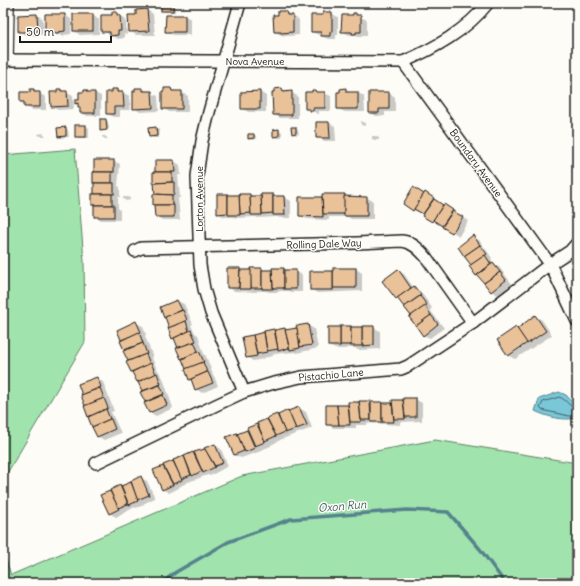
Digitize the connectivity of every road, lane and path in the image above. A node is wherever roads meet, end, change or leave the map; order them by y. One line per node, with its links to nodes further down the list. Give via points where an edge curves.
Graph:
1 (11, 3): 4 (lane)
2 (240, 3): 5 (street, Lorton Avenue)
3 (488, 3): 6 (street, Nova Avenue, via 451,37)
4 (6, 60): 5 (street, Nova Avenue)
5 (222, 61): 6 (street, Nova Avenue); 8 (street, Lorton Avenue, via 197,176)
6 (403, 62): 10 (street, Boundary Avenue)
7 (577, 243): 10 (street, Pistachio Lane, via 570,251)
8 (199, 247): 9 (street, Rolling Dale Way, via 141,248); 12 (street, Rolling Dale Way, via 408,242 426,257); 13 (street, Lorton Avenue, via 204,289 211,313)
9 (135, 251)
10 (550, 264): 11 (street, Boundary Avenue); 12 (street, Pistachio Lane)
11 (577, 321)
12 (473, 323): 13 (street, Pistachio Lane, via 401,369 290,379)
13 (244, 392): 14 (street, Pistachio Lane)
14 (96, 463)

